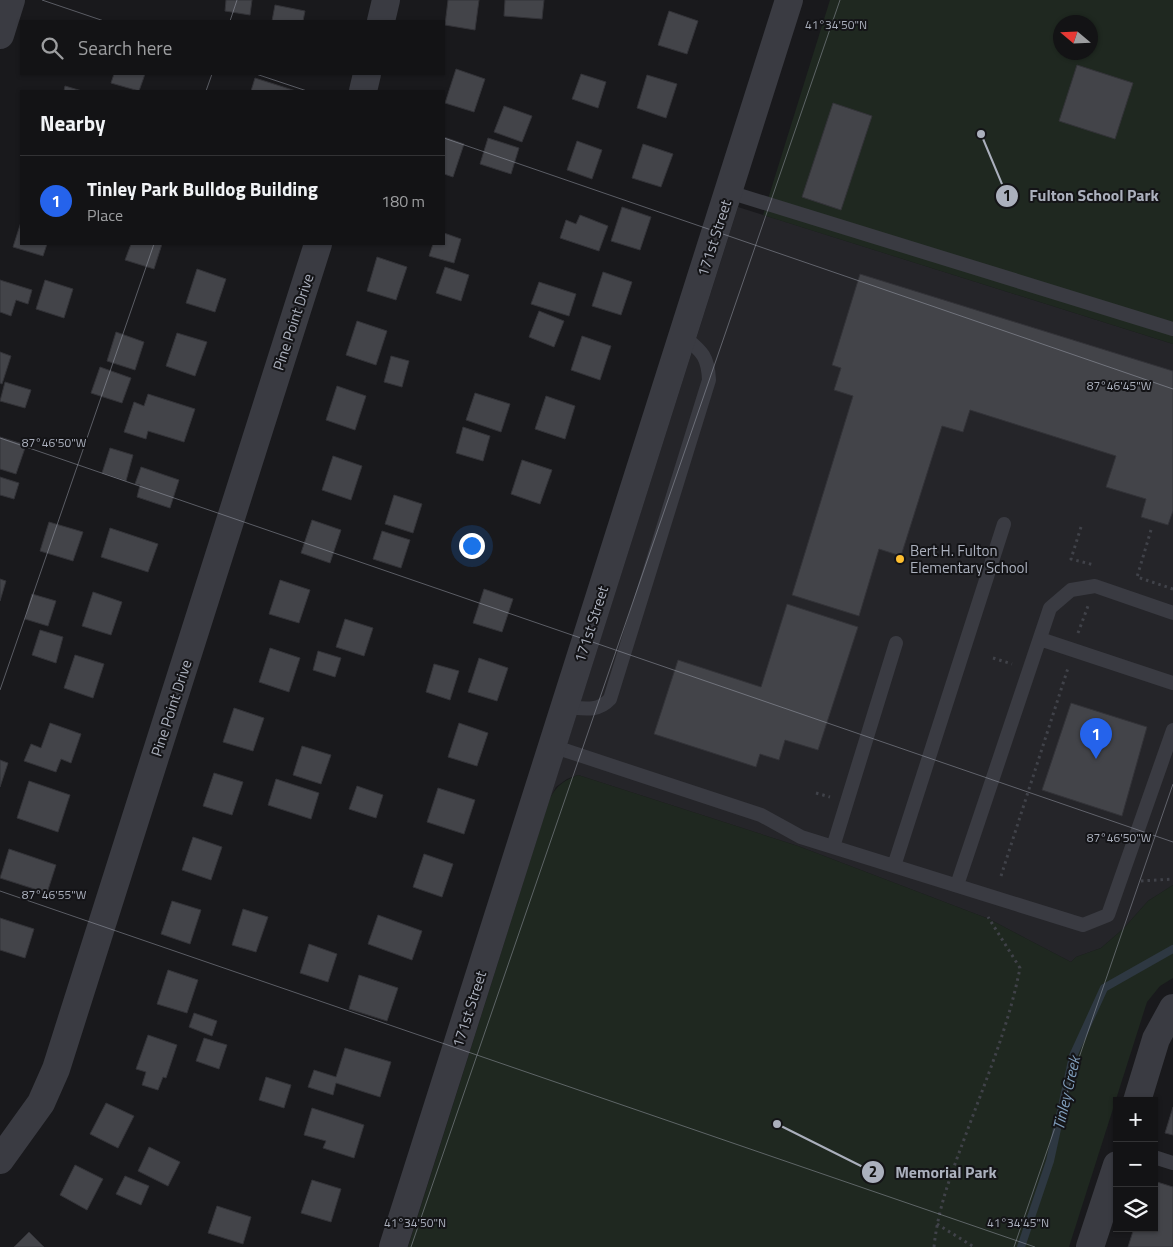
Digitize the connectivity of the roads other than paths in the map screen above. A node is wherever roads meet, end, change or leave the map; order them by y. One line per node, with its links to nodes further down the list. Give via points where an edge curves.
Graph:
1 (10, 0): 5 (street)
2 (386, 0): 4 (street)
3 (789, 0): 8 (street, 171st Street)
4 (381, 20)
5 (0, 35)
6 (367, 75): 7 (street)
7 (363, 90)
8 (728, 192): 10 (lane); 11 (street, 171st Street)
9 (318, 245): 27 (street, Pine Point Drive, via 56,1069 37,1110)
10 (1173, 329)
11 (683, 336): 17 (street, 171st Street); 17 (lane, via 704,354 709,380 610,699 603,706 591,709)
12 (1004, 524): 22 (lane)
13 (1173, 613): 14 (lane, via 1094,586 1071,590 1050,608)
14 (1040, 639): 16 (lane); 23 (lane)
15 (896, 643): 21 (lane)
16 (1173, 683)
17 (565, 707): 19 (street, 171st Street)
18 (1173, 730): 20 (lane)
19 (552, 746): 21 (lane, via 761,815 801,837); 30 (street, 171st Street)
20 (1169, 756): 23 (lane, via 1108,915 1083,925)
21 (833, 847): 22 (lane)
22 (894, 866): 23 (lane)
23 (957, 885)
24 (1173, 1008): 25 (street, via 1156,1039)
25 (1138, 1097)
26 (1158, 1158): 28 (lane)
27 (0, 1160)
28 (1173, 1163)
29 (1113, 1177): 31 (street)
30 (393, 1247)
31 (1090, 1247)

